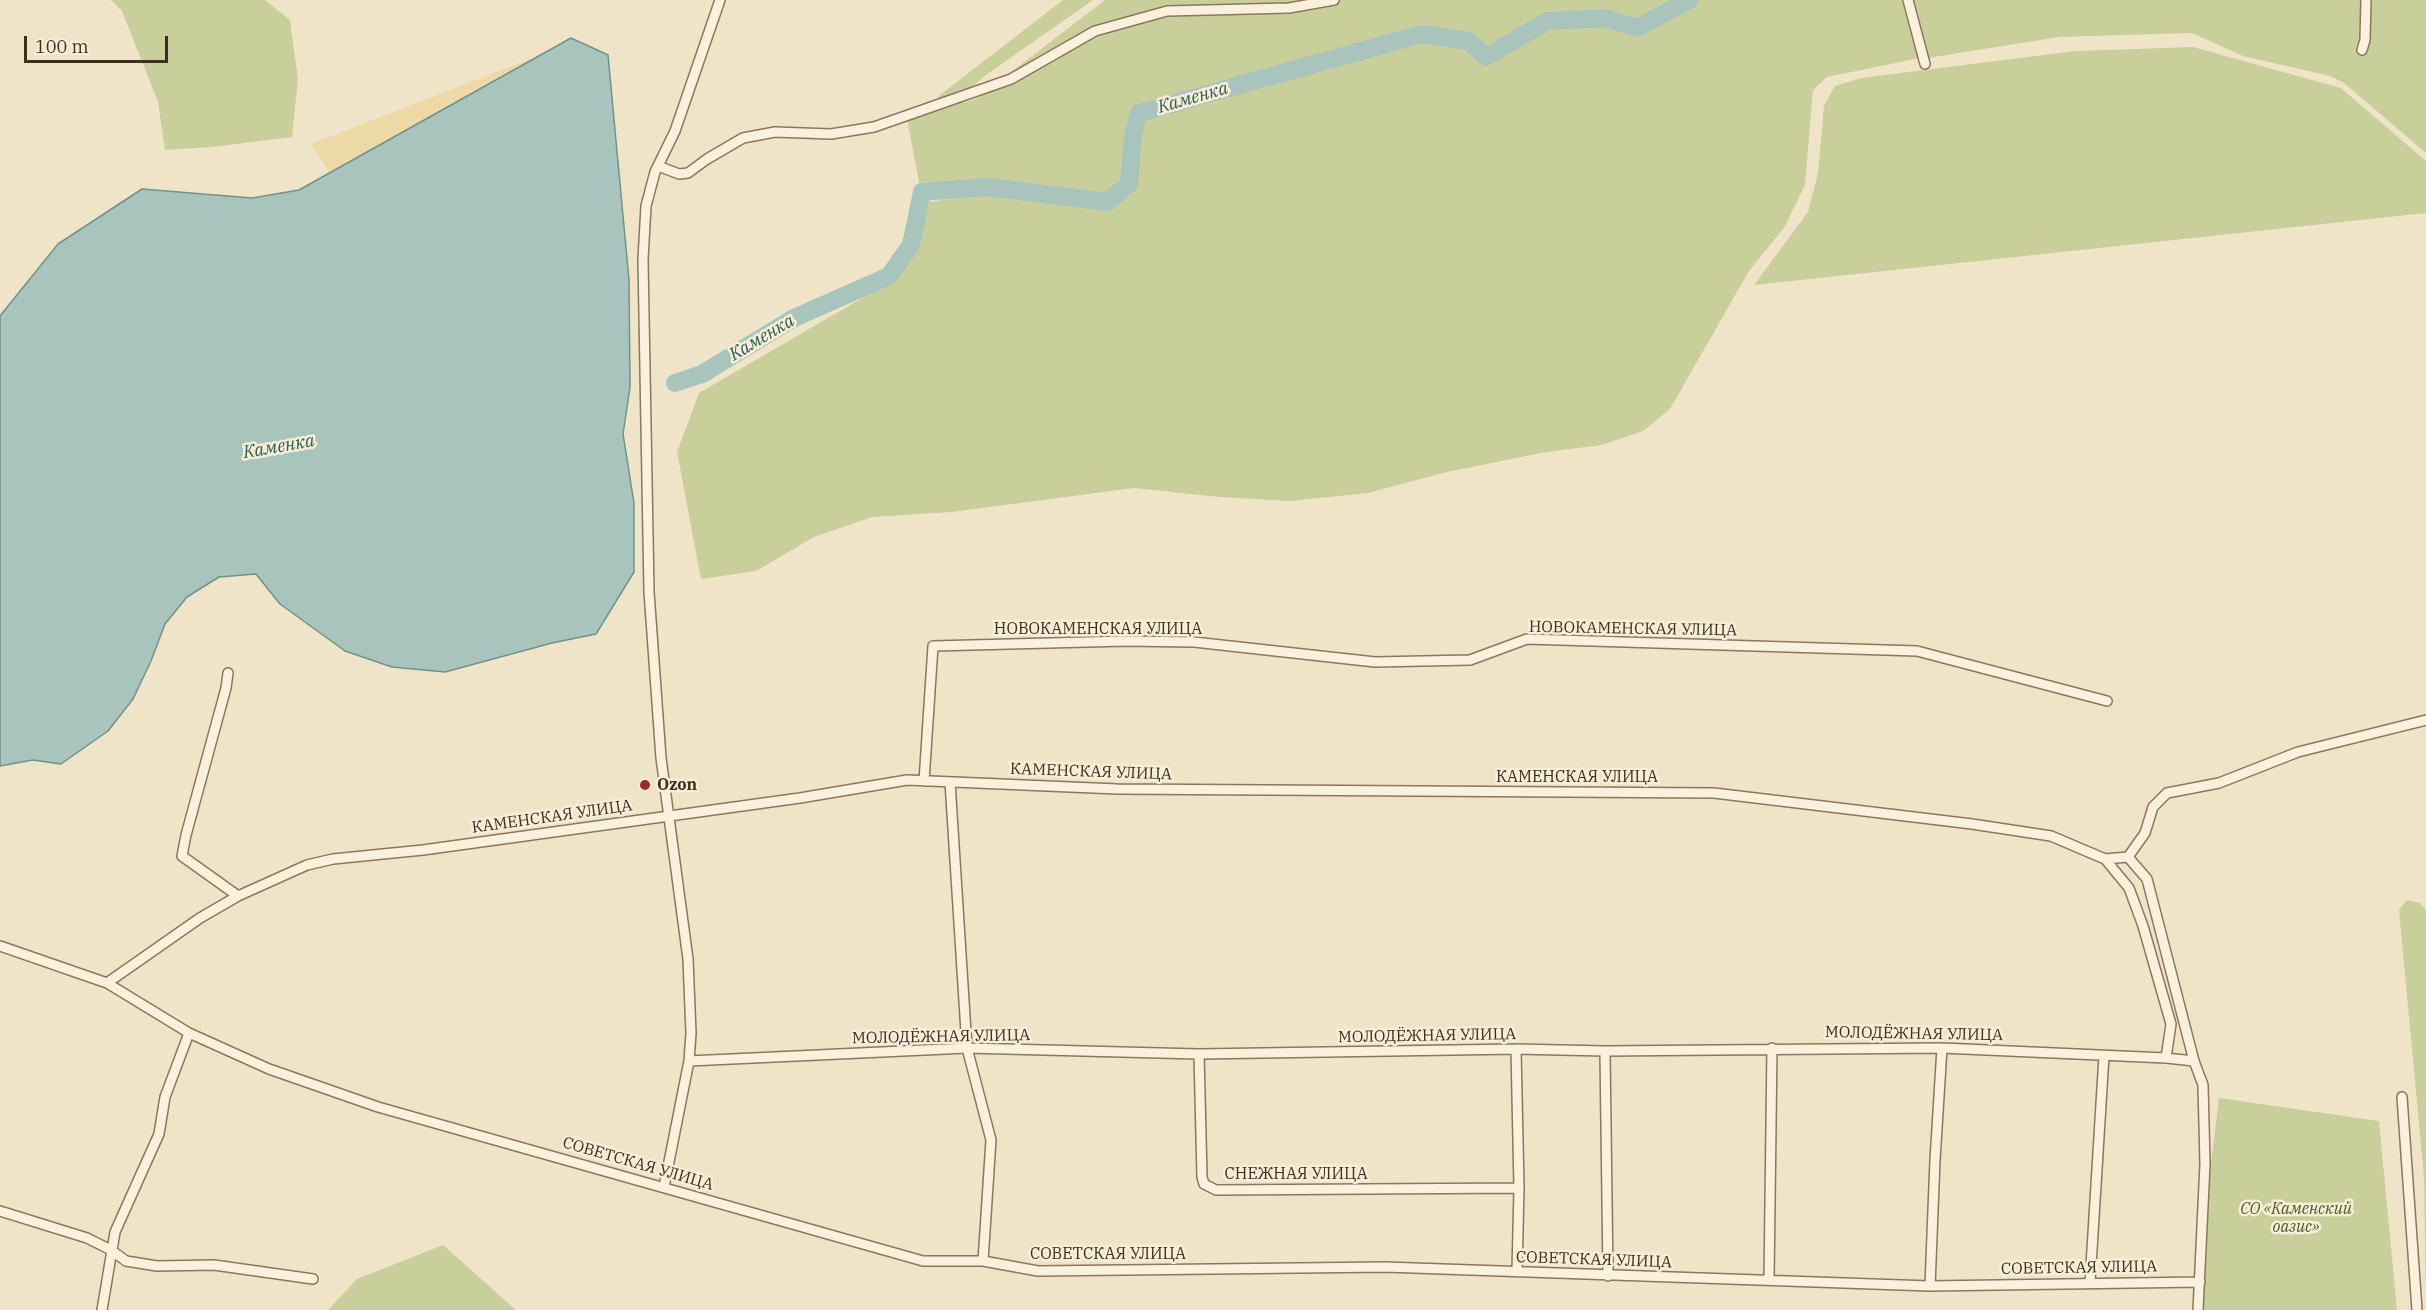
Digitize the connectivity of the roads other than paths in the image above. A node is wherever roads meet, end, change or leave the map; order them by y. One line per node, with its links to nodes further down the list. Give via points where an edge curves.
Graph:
1 (720, 0): 7 (street, via 675,131)
2 (1334, 0): 7 (street, via 1289,8 1167,11 1095,32 1011,79 874,127 831,134 776,132 743,138 688,173 679,174)
3 (1908, 0): 6 (street)
4 (2366, 0): 5 (street)
5 (2362, 50)
6 (1925, 64)
7 (658, 166): 13 (street, via 646,206 643,258 645,408 649,591)
8 (228, 673): 16 (street, via 182,856)
9 (2106, 701): 11 (street, НОВОКАМЕНСКАЯ УЛИЦА, via 1917,651 1527,639 1470,660 1375,662 1194,642 933,646)
10 (2426, 720): 14 (street, via 2298,752 2220,783 2166,793 2153,807 2145,833)
11 (924, 781): 12 (street, КАМЕНСКАЯ УЛИЦА); 13 (street, КАМЕНСКАЯ УЛИЦА, via 907,780)
12 (950, 782): 15 (street, КАМЕНСКАЯ УЛИЦА, via 1117,789 1714,793 2051,836); 20 (street)
13 (669, 816): 16 (street, КАМЕНСКАЯ УЛИЦА, via 333,859 307,865); 28 (street, via 688,959)
14 (2128, 857): 15 (street); 29 (street, via 2147,879)
15 (2105, 859): 27 (street, via 2129,888 2143,926 2171,1024)
16 (238, 896): 18 (street, КАМЕНСКАЯ УЛИЦА)
17 (0, 946): 18 (street, СОВЕТСКАЯ УЛИЦА)
18 (107, 983): 19 (street, СОВЕТСКАЯ УЛИЦА)
19 (189, 1033): 31 (street, СОВЕТСКАЯ УЛИЦА, via 269,1069 378,1107); 34 (street, via 165,1097 159,1134 115,1232)
20 (967, 1048): 25 (street, МОЛОДЁЖНАЯ УЛИЦА); 28 (street, МОЛОДЁЖНАЯ УЛИЦА); 35 (street, via 991,1140)
21 (1772, 1048): 22 (street, МОЛОДЁЖНАЯ УЛИЦА); 24 (street, МОЛОДЁЖНАЯ УЛИЦА); 39 (street)
22 (1942, 1048): 26 (street, МОЛОДЁЖНАЯ УЛИЦА); 42 (street)
23 (1516, 1049): 24 (street, МОЛОДЁЖНАЯ УЛИЦА); 25 (street, МОЛОДЁЖНАЯ УЛИЦА); 32 (street)
24 (1605, 1051): 37 (street)
25 (1199, 1054): 32 (street, СНЕЖНАЯ УЛИЦА, via 1202,1177 1204,1184 1216,1190)
26 (2104, 1056): 27 (street, МОЛОДЁЖНАЯ УЛИЦА); 40 (street)
27 (2166, 1058): 29 (street, МОЛОДЁЖНАЯ УЛИЦА)
28 (689, 1061): 31 (street)
29 (2194, 1061): 41 (street, via 2203,1085 2205,1164)
30 (2402, 1097): 45 (street)
31 (664, 1187): 35 (street, СОВЕТСКАЯ УЛИЦА, via 923,1260)
32 (1519, 1188): 36 (street)
33 (0, 1211): 34 (street, via 87,1238)
34 (111, 1250): 38 (street, via 136,1263 214,1265); 43 (street)
35 (983, 1260): 36 (street, СОВЕТСКАЯ УЛИЦА, via 1038,1271 1385,1267)
36 (1517, 1272): 37 (street, СОВЕТСКАЯ УЛИЦА)
37 (1608, 1276): 39 (street, СОВЕТСКАЯ УЛИЦА)
38 (313, 1279)
39 (1769, 1280): 42 (street, СОВЕТСКАЯ УЛИЦА)
40 (2090, 1282): 41 (street, СОВЕТСКАЯ УЛИЦА); 42 (street, СОВЕТСКАЯ УЛИЦА)
41 (2200, 1282): 44 (street)
42 (1930, 1286)
43 (102, 1310)
44 (2198, 1310)
45 (2417, 1310)

